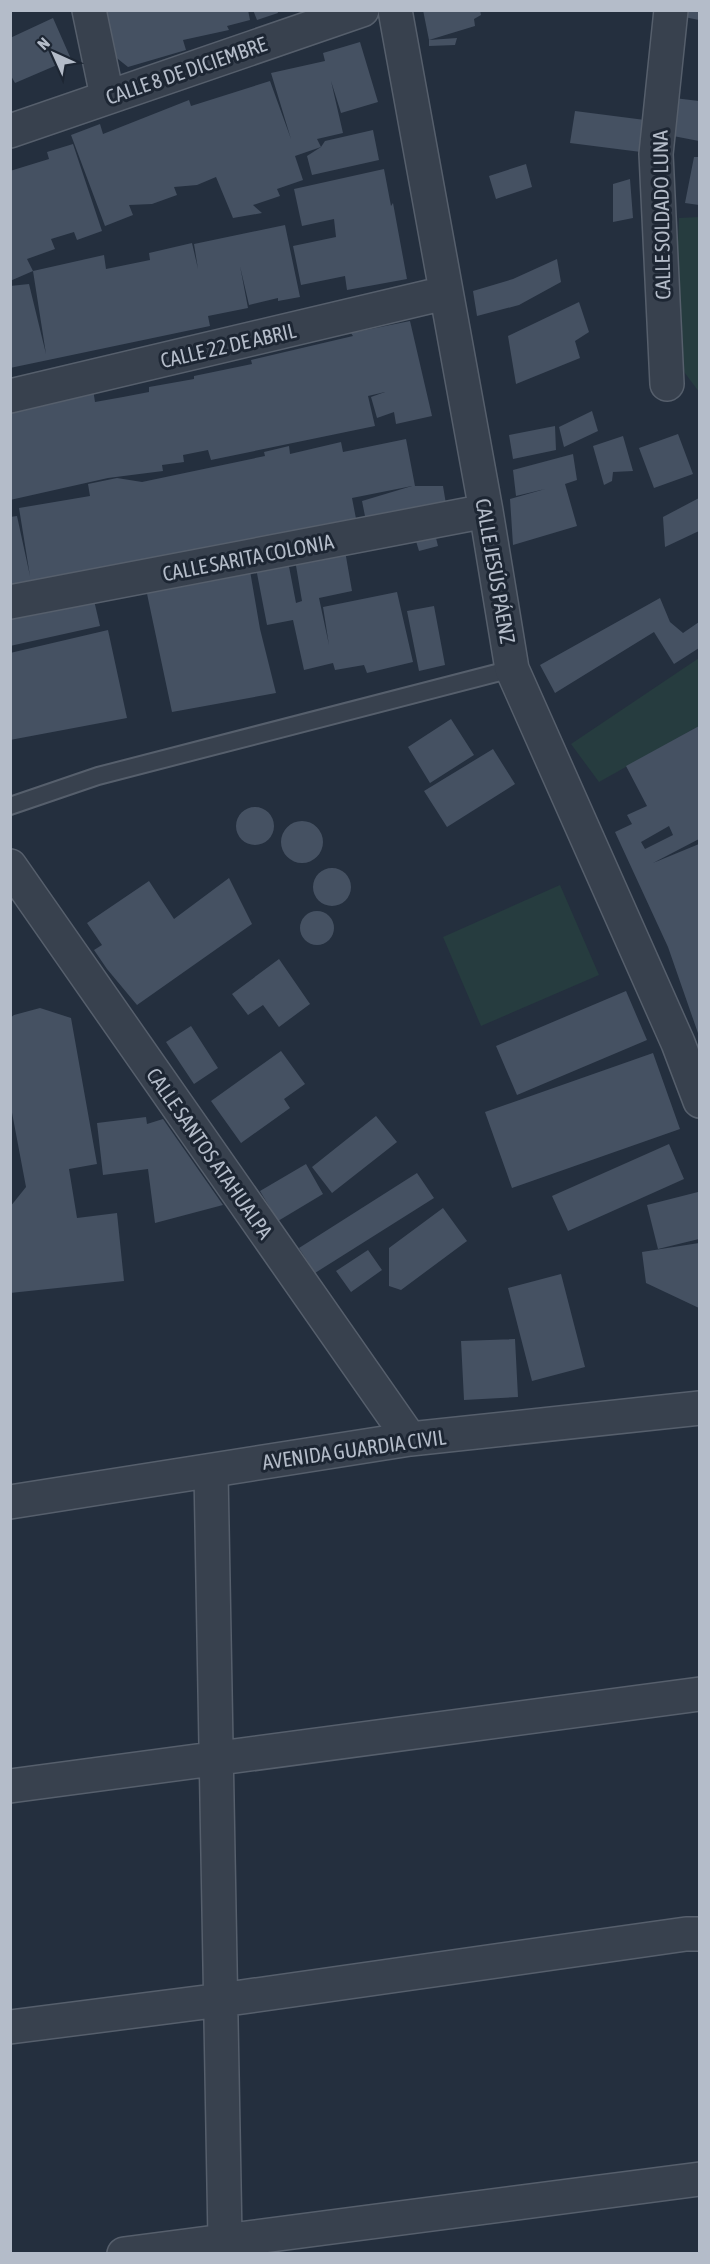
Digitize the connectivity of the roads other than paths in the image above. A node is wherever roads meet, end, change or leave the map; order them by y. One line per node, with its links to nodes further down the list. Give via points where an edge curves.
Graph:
1 (89, 10): 5 (street)
2 (362, 10): 5 (street, CALLE 8 DE DICIEMBRE)
3 (395, 10): 7 (street, CALLE JESÚS PÁENZ)
4 (671, 10): 8 (street, CALLE SOLDADO LUNA, via 656,154)
5 (107, 96): 6 (street, CALLE 8 DE DICIEMBRE)
6 (10, 131)
7 (445, 293): 9 (street, CALLE 22 DE ABRIL); 10 (street, CALLE JESÚS PÁENZ)
8 (667, 384)
9 (10, 396)
10 (486, 511): 11 (street, CALLE SARITA COLONIA); 12 (street, CALLE JESÚS PÁENZ)
11 (10, 602)
12 (512, 669): 13 (lane, via 98,776); 15 (street, CALLE JESÚS PÁENZ, via 678,1043)
13 (10, 806)
14 (10, 866): 17 (street, CALLE SANTOS ATAHUALPA)
15 (699, 1101)
16 (699, 1408): 17 (street, AVENIDA GUARDIA CIVIL)
17 (410, 1440): 18 (street, AVENIDA GUARDIA CIVIL)
18 (211, 1471): 19 (street, AVENIDA GUARDIA CIVIL); 21 (street)
19 (10, 1502)
20 (699, 1694): 21 (street)
21 (216, 1759): 22 (street); 24 (street)
22 (10, 1786)
23 (699, 1934): 24 (street)
24 (221, 2000): 25 (street); 27 (street)
25 (10, 2027)
26 (699, 2179): 27 (street)
27 (225, 2239): 28 (street)
28 (124, 2253)

